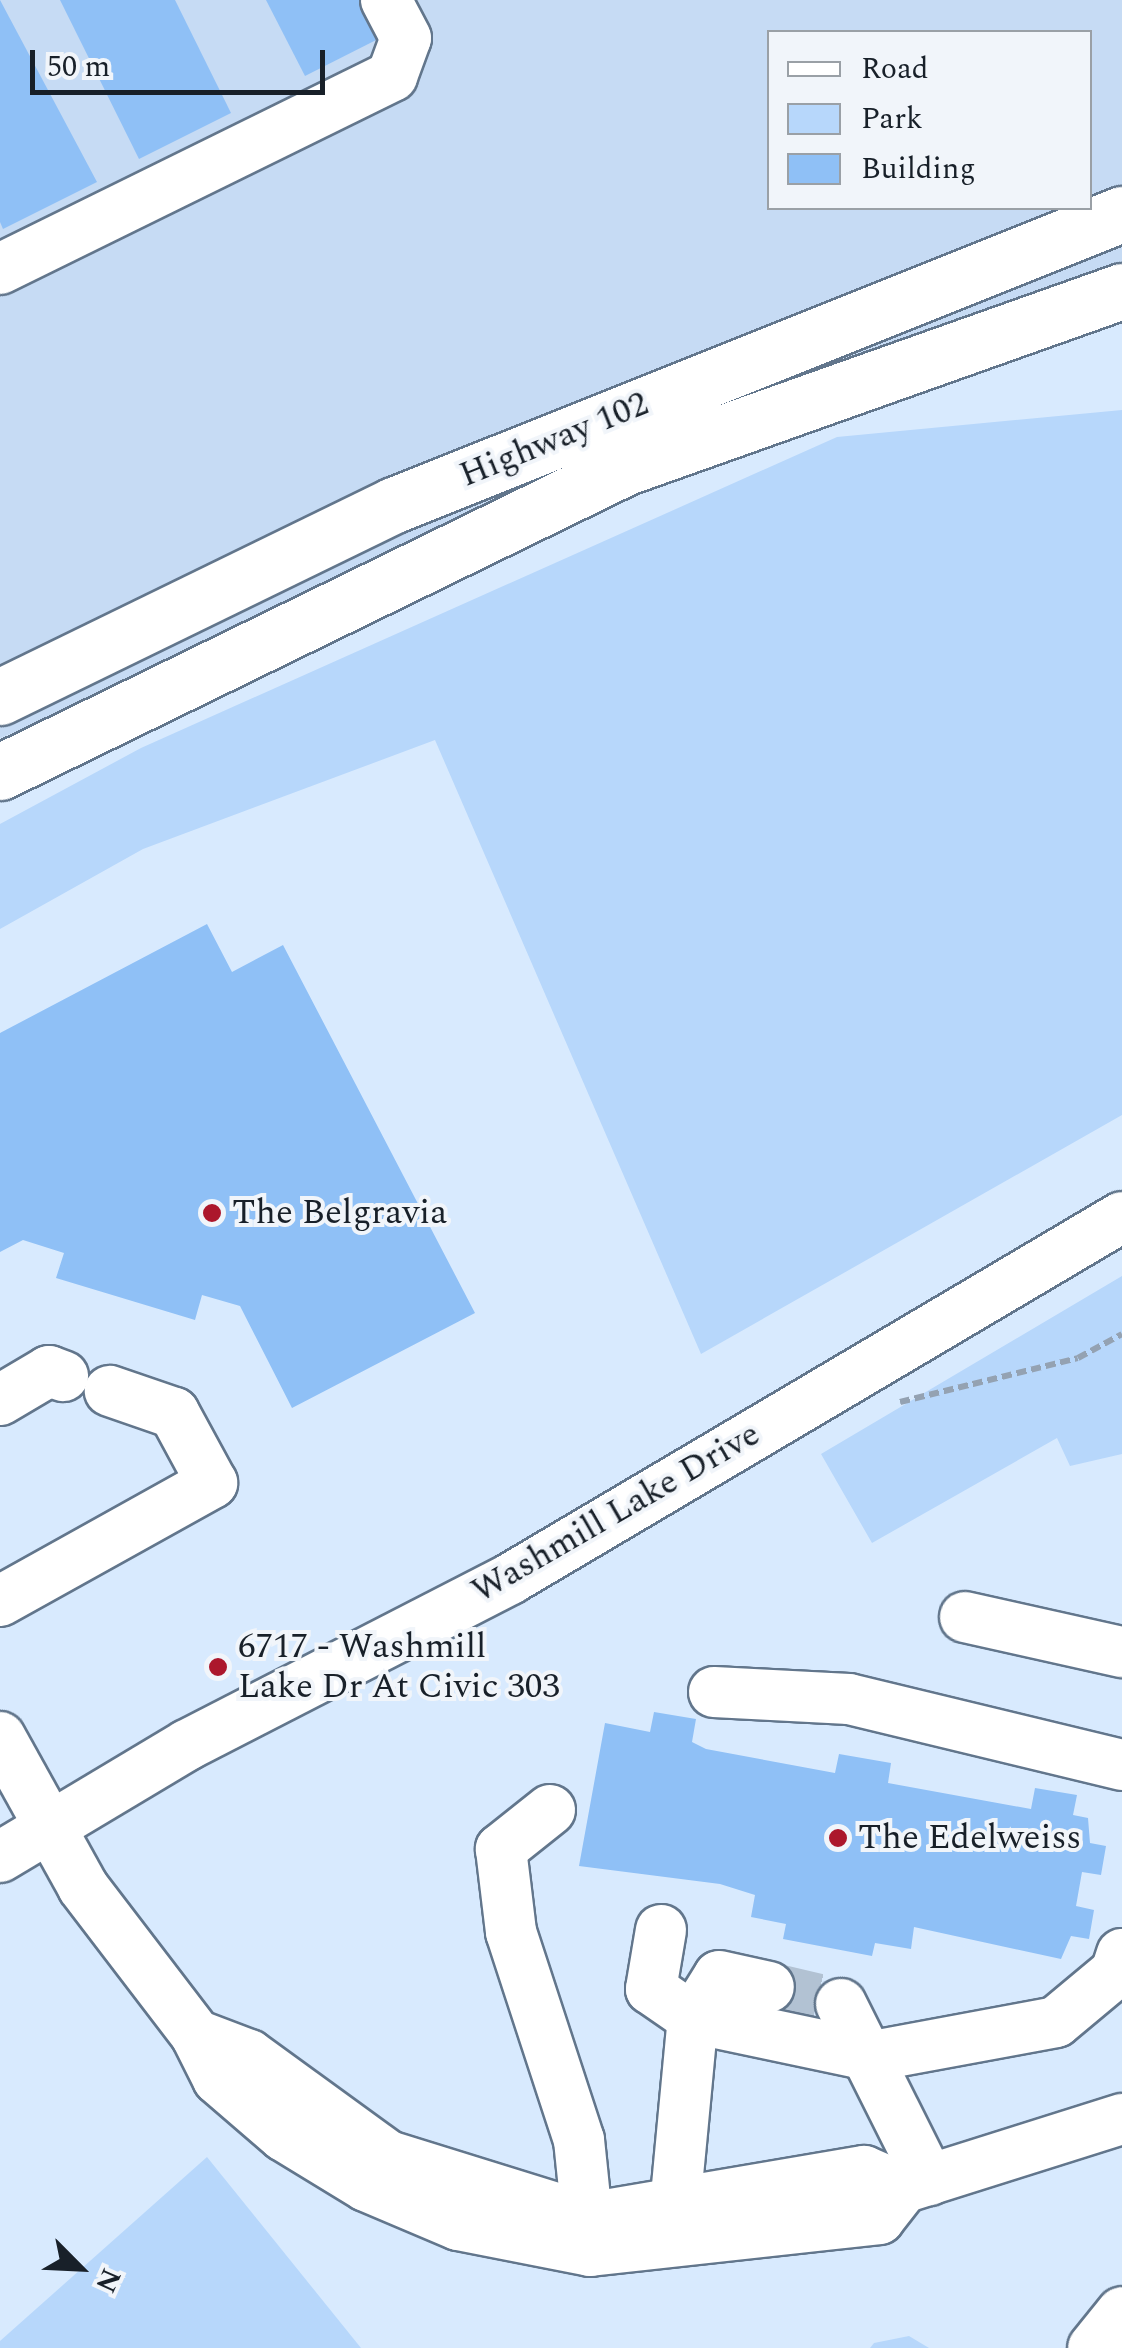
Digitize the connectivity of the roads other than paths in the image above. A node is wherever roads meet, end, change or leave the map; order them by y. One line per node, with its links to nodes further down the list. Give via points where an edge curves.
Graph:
1 (386, 0): 3 (street, via 406,38 392,76)
2 (1122, 214): 5 (highway, Highway 102, via 394,505)
3 (0, 269)
4 (1122, 291): 6 (highway, Highway 102, via 626,467)
5 (0, 697)
6 (0, 772)
7 (1122, 1217): 18 (street, Washmill Lake Drive, via 510,1578)
8 (63, 1376): 10 (street, via 50,1371)
9 (110, 1390): 11 (street, via 174,1412 212,1483)
10 (0, 1400)
11 (0, 1601)
12 (965, 1618): 13 (street)
13 (1122, 1652)
14 (714, 1692): 16 (street, via 849,1699)
15 (0, 1737): 18 (street)
16 (1122, 1765)
17 (550, 1810): 29 (street, via 501,1849 511,1932 580,2140)
18 (47, 1825): 19 (street, Washmill Lake Drive); 29 (street, via 196,2035 249,2055 388,2156)
19 (0, 1858)
20 (661, 1930): 24 (street, via 651,1989)
21 (1122, 1954): 25 (street, via 1116,1972 1056,2022)
22 (769, 1987): 24 (street, via 719,1976)
23 (840, 2004): 25 (street)
24 (693, 2018): 25 (street); 28 (street)
25 (873, 2056): 27 (street)
26 (1122, 2119): 27 (street)
27 (916, 2184): 28 (street, via 864,2171); 29 (street, via 880,2219 692,2247)
28 (675, 2207): 29 (street)
29 (589, 2235)
30 (1122, 2312): 31 (street)
31 (1093, 2348)

